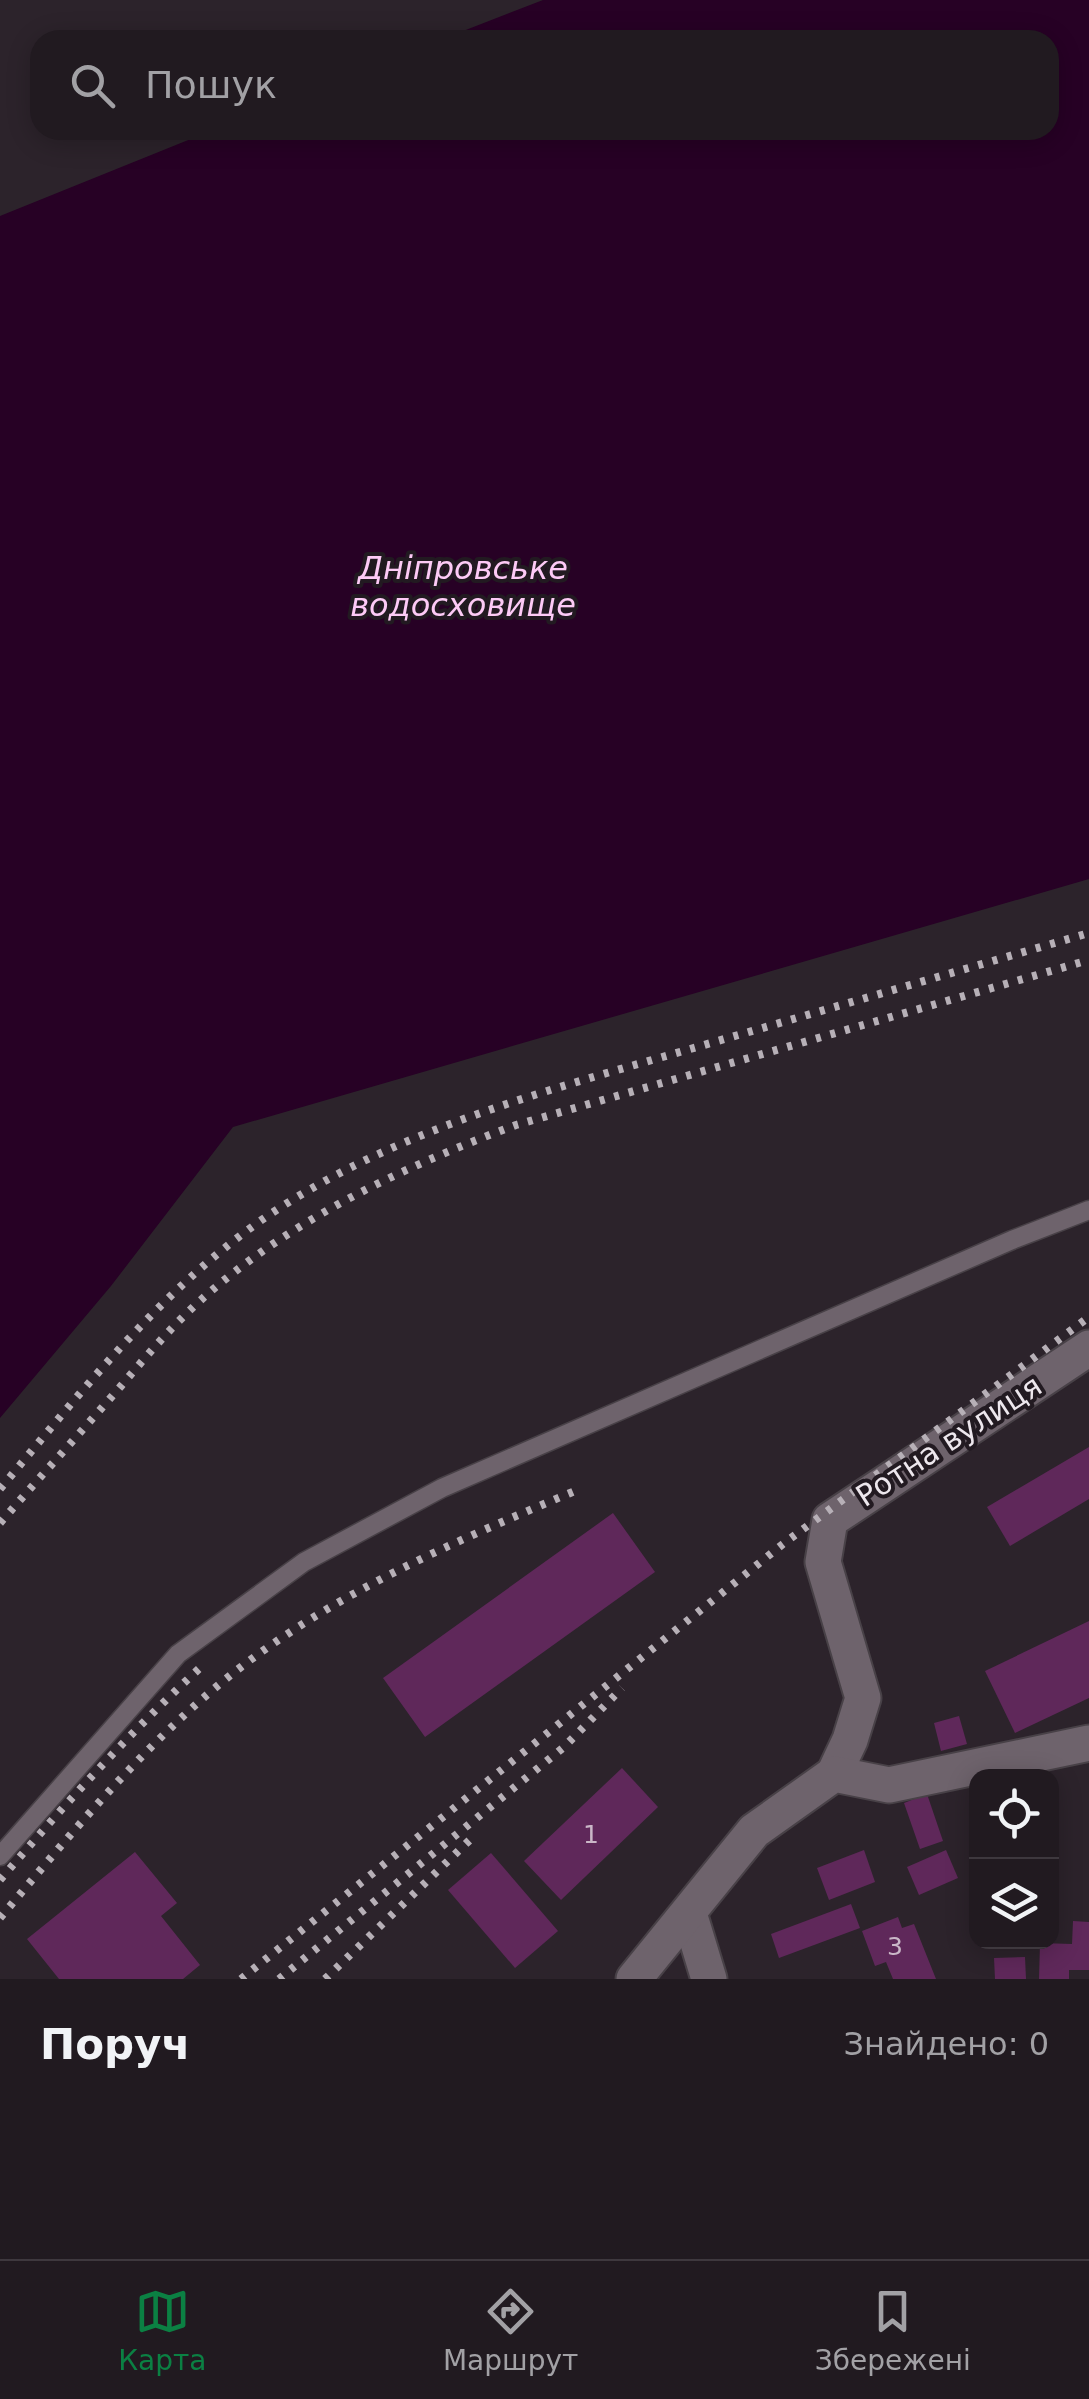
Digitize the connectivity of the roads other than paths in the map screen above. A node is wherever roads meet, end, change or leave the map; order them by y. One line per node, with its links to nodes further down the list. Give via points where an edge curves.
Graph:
1 (1089, 1210): 5 (lane, via 442,1488 304,1562 178,1654)
2 (1089, 1348): 4 (street, Ротна вулиця, via 830,1520 823,1562 862,1698)
3 (1089, 1743): 4 (street, via 889,1785)
4 (834, 1774): 6 (street, via 754,1832)
5 (0, 1856)
6 (689, 1913): 7 (street); 8 (street)
7 (634, 1979)
8 (710, 1979)

